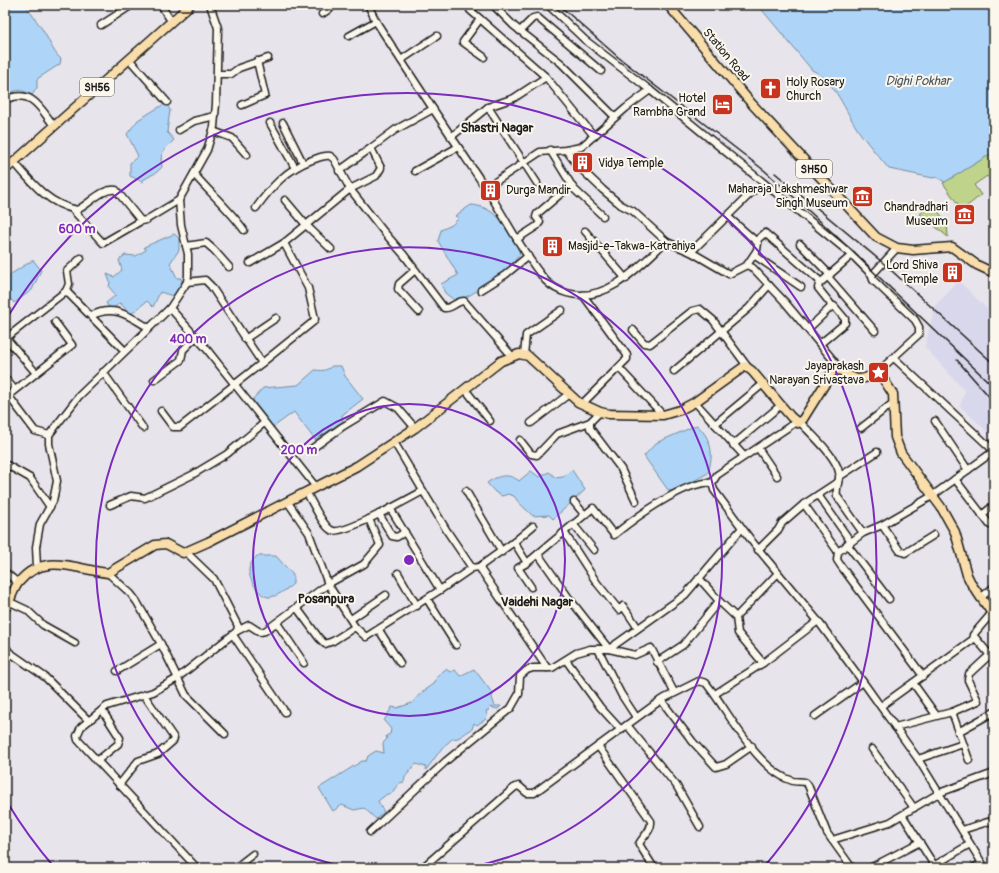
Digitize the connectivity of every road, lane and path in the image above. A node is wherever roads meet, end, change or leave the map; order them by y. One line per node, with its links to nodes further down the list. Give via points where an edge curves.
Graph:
1 (132, 5): 15 (street)
2 (161, 5): 13 (street)
3 (190, 5): 13 (main road, SH56)
4 (210, 5): 25 (street, via 218,28)
5 (335, 5): 11 (street)
6 (368, 5): 14 (street)
7 (468, 5): 12 (street)
8 (493, 5): 16 (street)
9 (548, 5): 27 (street, via 585,40)
10 (668, 5): 76 (main road, Station Road / SH50, via 752,104 867,228 876,237)
11 (322, 14)
12 (480, 19): 19 (street, via 463,42); 26 (street)
13 (171, 20): 20 (main road, SH56)
14 (376, 21): 17 (street); 22 (street)
15 (101, 25)
16 (520, 31): 24 (street, via 537,17); 34 (street, via 557,60)
17 (349, 36)
18 (437, 36): 22 (street)
19 (484, 57)
20 (129, 58): 29 (street); 37 (main road, SH56)
21 (268, 58): 23 (street)
22 (401, 60): 32 (street)
23 (258, 61): 25 (street, via 231,74); 30 (street, via 265,95)
24 (601, 71)
25 (217, 74): 33 (street)
26 (546, 77): 31 (street, via 514,98); 40 (street)
27 (650, 90): 34 (street); 80 (street)
28 (5, 100): 37 (street, via 14,96 27,97 41,109)
29 (167, 102)
30 (242, 105)
31 (488, 107): 41 (street); 49 (street)
32 (434, 109): 41 (street); 43 (street, via 395,130)
33 (215, 116): 38 (street, via 194,121); 39 (street)
34 (615, 117): 40 (street)
35 (283, 122): 48 (street)
36 (270, 123): 50 (street)
37 (54, 126): 47 (main road, SH56)
38 (179, 130)
39 (213, 131): 46 (street, via 232,138); 54 (street, via 207,150)
40 (594, 136): 45 (street, via 580,146)
41 (451, 137): 42 (street)
42 (458, 147): 53 (street); 57 (street)
43 (371, 148): 52 (street); 58 (street, via 381,168 378,175)
44 (550, 150): 45 (street); 49 (street, via 540,152); 56 (street)
45 (566, 150): 72 (street, via 579,167 603,190 633,211)
46 (247, 155)
47 (14, 162): 51 (main road, SH56); 63 (street, via 49,199)
48 (303, 163): 50 (street); 52 (street, via 330,156)
49 (523, 163): 55 (street); 57 (street)
50 (295, 168): 62 (street, via 271,187)
51 (5, 170)
52 (339, 171): 58 (street)
53 (415, 171)
54 (194, 174): 60 (street); 68 (street)
55 (537, 183)
56 (571, 185): 64 (street); 70 (street, via 537,214 540,222 537,226)
57 (486, 188): 70 (street)
58 (350, 189): 67 (street); 86 (street)
59 (753, 191): 65 (street)
60 (179, 200): 66 (street); 75 (street)
61 (285, 200): 67 (street)
62 (256, 208)
63 (72, 209): 66 (street, via 77,210 101,194 116,190); 66 (street, via 103,243)
64 (603, 216)
65 (728, 217): 71 (street); 78 (street)
66 (141, 221)
67 (307, 226): 73 (street); 77 (street)
68 (244, 230)
69 (585, 231): 90 (street)
70 (517, 239): 81 (street)
71 (757, 240): 79 (street, via 759,245); 92 (street, via 765,233)
72 (667, 242): 78 (street); 90 (street)
73 (284, 243): 83 (street); 118 (street, via 308,288 315,319)
74 (800, 244): 89 (street)
75 (186, 246): 85 (street, via 200,243 210,245); 91 (street)
76 (897, 248): 87 (main road, Station Road / SH50, via 913,250 952,247); 88 (street)
77 (330, 249)
78 (690, 252): 84 (street, via 728,274)
79 (754, 255): 84 (street); 94 (street)
80 (852, 255): 88 (street); 89 (street)
81 (528, 256): 95 (street); 97 (street, via 554,288)
82 (81, 258): 96 (street, via 67,271 69,284)
83 (250, 264)
84 (747, 265): 93 (street)
85 (229, 267)
86 (416, 270): 101 (street, via 399,284 398,289); 116 (street, via 444,308 464,301)
87 (994, 274)
88 (872, 275): 117 (street, via 873,280 915,320 919,327 919,334)
89 (829, 276): 92 (street); 108 (street)
90 (626, 279): 97 (street)
91 (187, 282): 99 (street); 112 (street, via 208,282)
92 (821, 282): 98 (street, via 818,288)
93 (769, 285): 106 (street); 109 (street, via 749,308)
94 (801, 288)
95 (481, 290)
96 (66, 291): 102 (street); 111 (street)
97 (583, 295): 120 (street, via 627,355 627,359)
98 (831, 305): 106 (street, via 830,309); 113 (street, via 842,315 845,323)
99 (170, 308): 105 (street); 110 (street)
100 (562, 310): 115 (street, via 526,335)
101 (419, 312)
102 (91, 316): 105 (street, via 101,311 116,311 136,319); 114 (street)
103 (276, 318): 112 (street)
104 (55, 322): 124 (street, via 72,346)
105 (149, 328): 114 (street)
106 (808, 329): 113 (street)
107 (633, 330): 109 (street, via 644,343 650,344 692,311 700,309 713,320)
108 (875, 331)
109 (721, 332): 119 (street); 122 (street)
110 (196, 337): 127 (street, via 183,350 181,360); 129 (street)
111 (5, 339): 124 (street)
112 (245, 339): 118 (street)
113 (820, 344): 121 (street)
114 (125, 351): 123 (street)
115 (524, 355): 116 (main road); 132 (main road, via 534,360)
116 (512, 356): 131 (main road, via 501,361)
117 (894, 358): 125 (street); 156 (street)
118 (262, 363): 129 (street)
119 (747, 366): 128 (main road); 133 (main road, via 741,367)
120 (619, 368): 135 (street); 139 (street)
121 (838, 369): 125 (main road, via 860,380); 143 (main road, via 831,373)
122 (674, 371)
123 (103, 372): 147 (street); 150 (street, via 79,396)
124 (36, 373): 130 (street)
125 (879, 373): 134 (main road, via 893,394)
126 (5, 378): 130 (street)
127 (154, 380)
128 (763, 384): 136 (main road); 146 (street)
129 (234, 385): 137 (street, via 180,427 173,427); 144 (street)
130 (14, 389): 150 (street, via 10,396 35,431)
131 (465, 390): 140 (street); 148 (main road)
132 (569, 394): 135 (main road); 145 (street)
133 (695, 402): 139 (main road); 146 (street)
134 (893, 403): 149 (street); 171 (main road, via 897,444 906,461)
135 (582, 404): 138 (main road)
136 (780, 405): 143 (main road); 153 (street)
137 (161, 411)
138 (600, 412): 139 (main road); 142 (street)
139 (663, 415)
140 (490, 421)
141 (934, 421): 160 (street)
142 (590, 422): 151 (street, via 557,434 537,455 531,454); 173 (street, via 590,428 621,469)
143 (798, 422): 154 (street); 162 (street, via 832,458)
144 (264, 423): 166 (street); 176 (street, via 226,454 192,475 145,498 131,496)
145 (531, 423)
146 (715, 424): 153 (street)
147 (142, 428)
148 (415, 428): 152 (main road); 155 (street, via 398,408 385,402 342,427)
149 (861, 428)
150 (49, 435): 178 (street, via 57,480)
151 (520, 440)
152 (394, 442): 166 (main road, via 357,466); 167 (street)
153 (733, 444): 158 (street)
154 (758, 448): 158 (street); 161 (street)
155 (310, 450)
156 (994, 451): 160 (street)
157 (877, 452): 162 (street)
158 (744, 456): 164 (street, via 717,475)
159 (5, 467): 178 (street, via 7,465 30,478)
160 (968, 470): 163 (street)
161 (777, 476)
162 (839, 477): 165 (street)
163 (955, 480): 171 (street); 182 (street)
164 (712, 483): 181 (street, via 703,482 687,488 614,535 593,508); 188 (street, via 714,490)
165 (836, 483): 170 (street); 191 (street, via 837,496)
166 (316, 487): 169 (main road)
167 (423, 491): 179 (street); 203 (street, via 447,531)
168 (466, 491): 197 (street)
169 (306, 492): 172 (main road); 183 (street, via 327,526 333,531 342,531)
170 (818, 495): 175 (street); 194 (street)
171 (932, 496): 185 (street); 215 (main road, via 955,532 967,575)
172 (287, 501): 199 (main road); 210 (street, via 309,533)
173 (636, 501)
174 (574, 502): 181 (street)
175 (804, 504): 196 (street, via 782,523); 198 (street)
176 (110, 505)
177 (994, 505): 182 (street)
178 (50, 507): 202 (street, via 40,524 36,547)
179 (390, 508): 180 (street); 189 (street)
180 (379, 514): 183 (street); 189 (street, via 392,536 397,537)
181 (584, 514): 184 (street)
182 (982, 515): 186 (street)
183 (369, 519): 210 (street, via 380,543 379,547 360,567)
184 (573, 524): 190 (street); 195 (street)
185 (882, 525): 191 (street); 192 (street, via 905,554)
186 (990, 525)
187 (533, 526): 193 (street)
188 (742, 528): 196 (street); 208 (street)
189 (405, 532): 213 (street)
190 (564, 532): 200 (street); 228 (street, via 597,583 619,610 623,606)
191 (863, 533): 194 (street)
192 (934, 534)
193 (514, 542): 197 (street); 201 (street)
194 (849, 543): 198 (street); 217 (street)
195 (594, 550)
196 (758, 550): 207 (street)
197 (502, 552): 203 (street)
198 (838, 552): 246 (street, via 837,560 840,566)
199 (187, 553): 205 (main road, via 179,552 166,544 155,545); 230 (street, via 214,579 238,626)
200 (538, 554): 201 (street); 237 (street)
201 (527, 563): 211 (street, via 518,568)
202 (37, 566): 205 (main road, via 63,564); 209 (main road)
203 (476, 568): 213 (street); 244 (street)
204 (5, 572): 209 (street)
205 (108, 573): 233 (street, via 131,594)
206 (398, 573): 220 (street)
207 (778, 573): 223 (street); 225 (street)
208 (699, 578): 218 (street); 228 (street, via 685,595)
209 (18, 583): 219 (main road)
210 (328, 584): 221 (street); 224 (street)
211 (531, 587)
212 (994, 587): 215 (street)
213 (440, 590): 216 (street)
214 (386, 595): 224 (street)
215 (980, 598): 222 (main road)
216 (427, 599): 220 (street); 235 (street)
217 (889, 599)
218 (719, 601): 223 (street); 240 (street, via 683,645)
219 (8, 605): 232 (street, via 27,610 43,625)
220 (417, 606): 229 (street)
221 (297, 608): 226 (street); 227 (street, via 325,644)
222 (993, 615): 231 (street, via 974,633)
223 (736, 617): 243 (street, via 738,633)
224 (351, 619): 227 (street)
225 (818, 621): 243 (street); 248 (street)
226 (277, 623): 230 (street, via 262,633 249,625); 241 (street)
227 (355, 627): 229 (street, via 366,637)
228 (638, 628): 237 (street)
229 (379, 630): 242 (street)
230 (235, 633): 247 (street); 256 (street)
231 (975, 638): 238 (street); 246 (street)
232 (75, 643)
233 (161, 644): 245 (street); 247 (street)
234 (5, 645): 262 (street, via 9,652 45,677)
235 (456, 646)
236 (598, 649): 237 (street); 239 (street, via 583,651); 261 (street)
237 (609, 649): 240 (street, via 634,655 651,648)
238 (993, 656): 257 (street, via 970,671 968,677 978,701)
239 (566, 660): 244 (street); 265 (street, via 597,703)
240 (657, 662): 250 (street)
241 (304, 663)
242 (400, 663)
243 (763, 663): 251 (street)
244 (547, 668): 283 (street, via 533,668 523,673 520,676 519,694 511,708 446,761)
245 (117, 671)
246 (923, 676): 249 (street)
247 (176, 679): 252 (street); 267 (street, via 186,695)
248 (863, 682): 254 (street); 260 (street)
249 (913, 683): 254 (street); 259 (street)
250 (674, 692): 251 (street, via 699,681 706,683); 253 (street)
251 (716, 694): 270 (street, via 737,729)
252 (144, 695): 255 (street, via 116,702); 276 (street, via 174,738 158,754 138,761)
253 (661, 700): 261 (street); 270 (street, via 692,742 716,767 726,764)
254 (881, 706): 264 (street)
255 (102, 710): 262 (street); 274 (street, via 120,738 118,744)
256 (285, 712)
257 (952, 712): 259 (street); 266 (street)
258 (994, 712): 266 (street)
259 (936, 715): 264 (street)
260 (816, 716)
261 (636, 717): 263 (street)
262 (88, 720): 274 (street, via 78,731 77,736)
263 (627, 725): 265 (street); 281 (street, via 676,785)
264 (895, 727): 272 (street)
265 (621, 730): 269 (street)
266 (958, 732): 268 (street)
267 (225, 734)
268 (963, 744): 272 (street); 273 (street)
269 (598, 746): 292 (street, via 534,793 527,793 519,786 515,787); 293 (street, via 651,821 652,826 638,844)
270 (752, 746): 284 (street, via 769,767 789,779 805,782)
271 (872, 749): 278 (street)
272 (918, 759): 277 (street)
273 (970, 760)
274 (97, 761): 276 (street)
275 (994, 773): 277 (street)
276 (119, 785): 290 (street)
277 (939, 793): 278 (street); 282 (street)
278 (914, 808): 279 (street)
279 (903, 816): 284 (street); 285 (street)
280 (994, 820): 282 (street)
281 (700, 827)
282 (962, 830): 286 (street)
283 (370, 832)
284 (832, 840): 294 (street)
285 (920, 842): 288 (street); 295 (street)
286 (970, 844): 288 (street); 289 (street)
287 (253, 854): 291 (street)
288 (932, 866)
289 (984, 866): 296 (street)
290 (197, 868)
291 (235, 868)
292 (422, 868)
293 (654, 868)
294 (852, 868)
295 (870, 868)
296 (973, 868)

